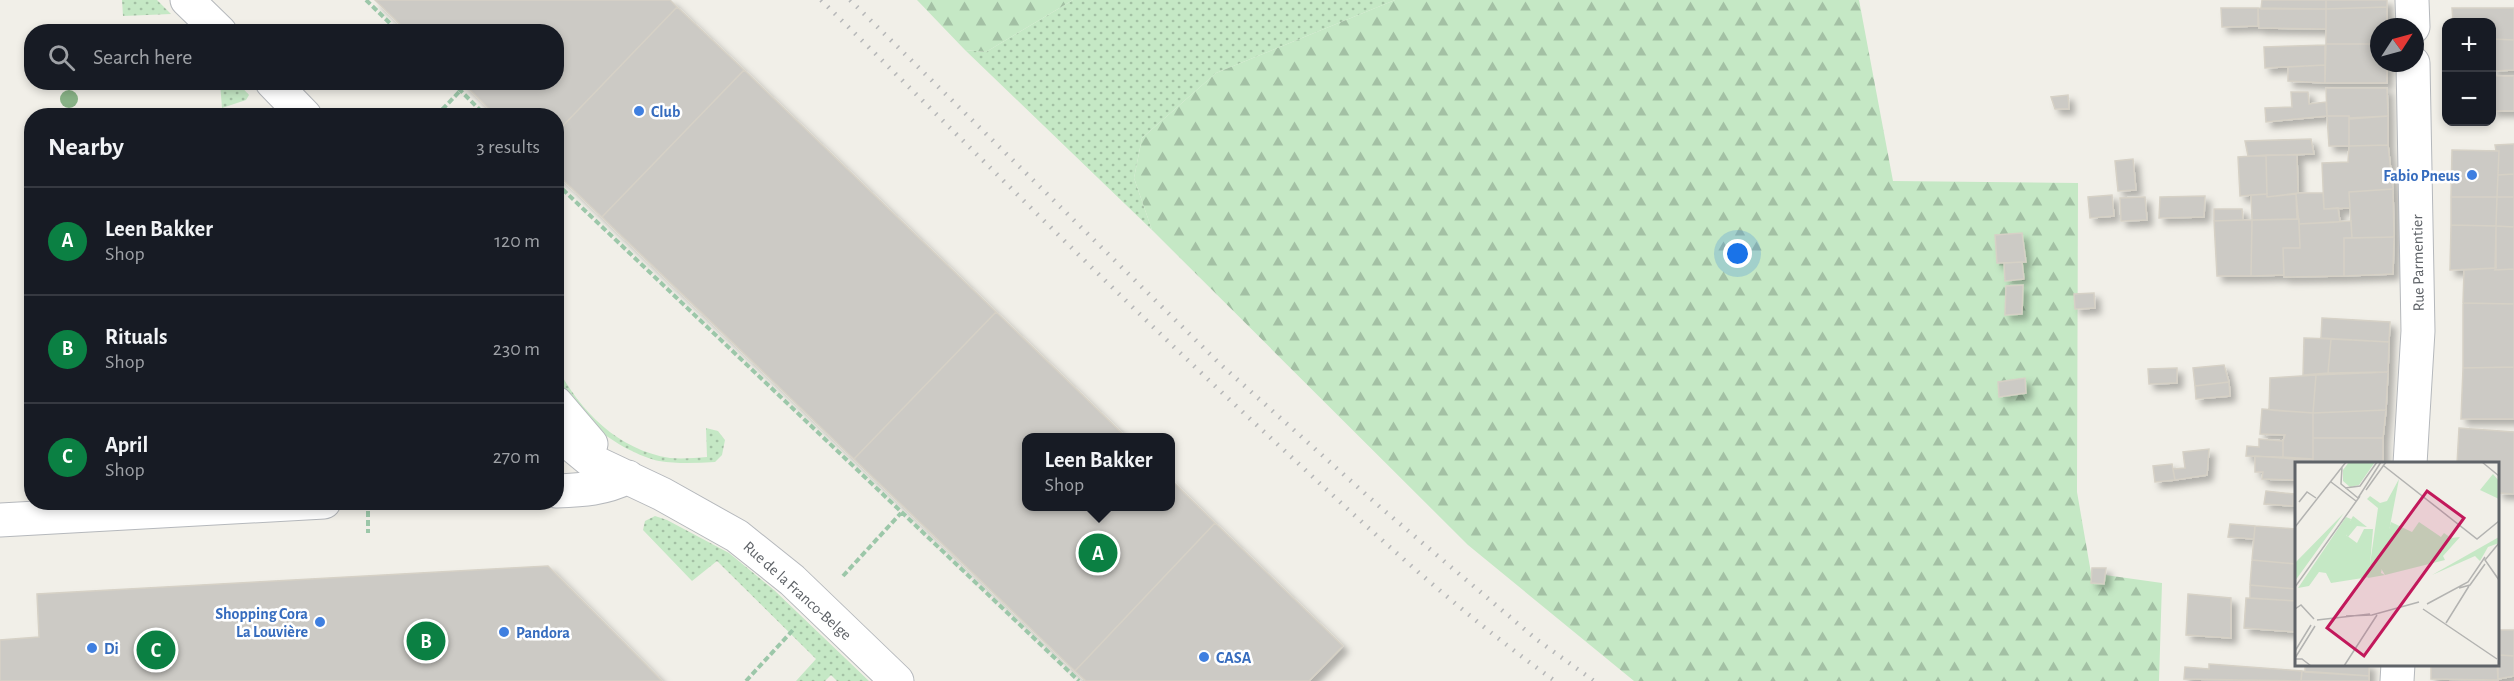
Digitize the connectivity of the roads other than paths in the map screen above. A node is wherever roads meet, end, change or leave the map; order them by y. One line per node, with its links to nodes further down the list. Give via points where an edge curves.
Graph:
1 (187, 0): 4 (street)
2 (2412, 0): 3 (street)
3 (2413, 18)
4 (212, 24)
5 (2413, 72): 10 (street, Rue Parmentier, via 2418,331)
6 (280, 90): 7 (street)
7 (297, 108)
8 (564, 413): 11 (street, Rue de la Franco-Belge, via 586,440)
9 (564, 439): 11 (street, Rue de la Franco-Belge, via 590,460)
10 (2410, 462)
11 (628, 477): 12 (street, via 593,490); 16 (street, Rue de la Franco-Belge, via 737,536 792,580)
12 (564, 491)
13 (180, 510): 14 (street)
14 (0, 520)
15 (2398, 666): 17 (street)
16 (897, 681)
17 (2397, 681)

